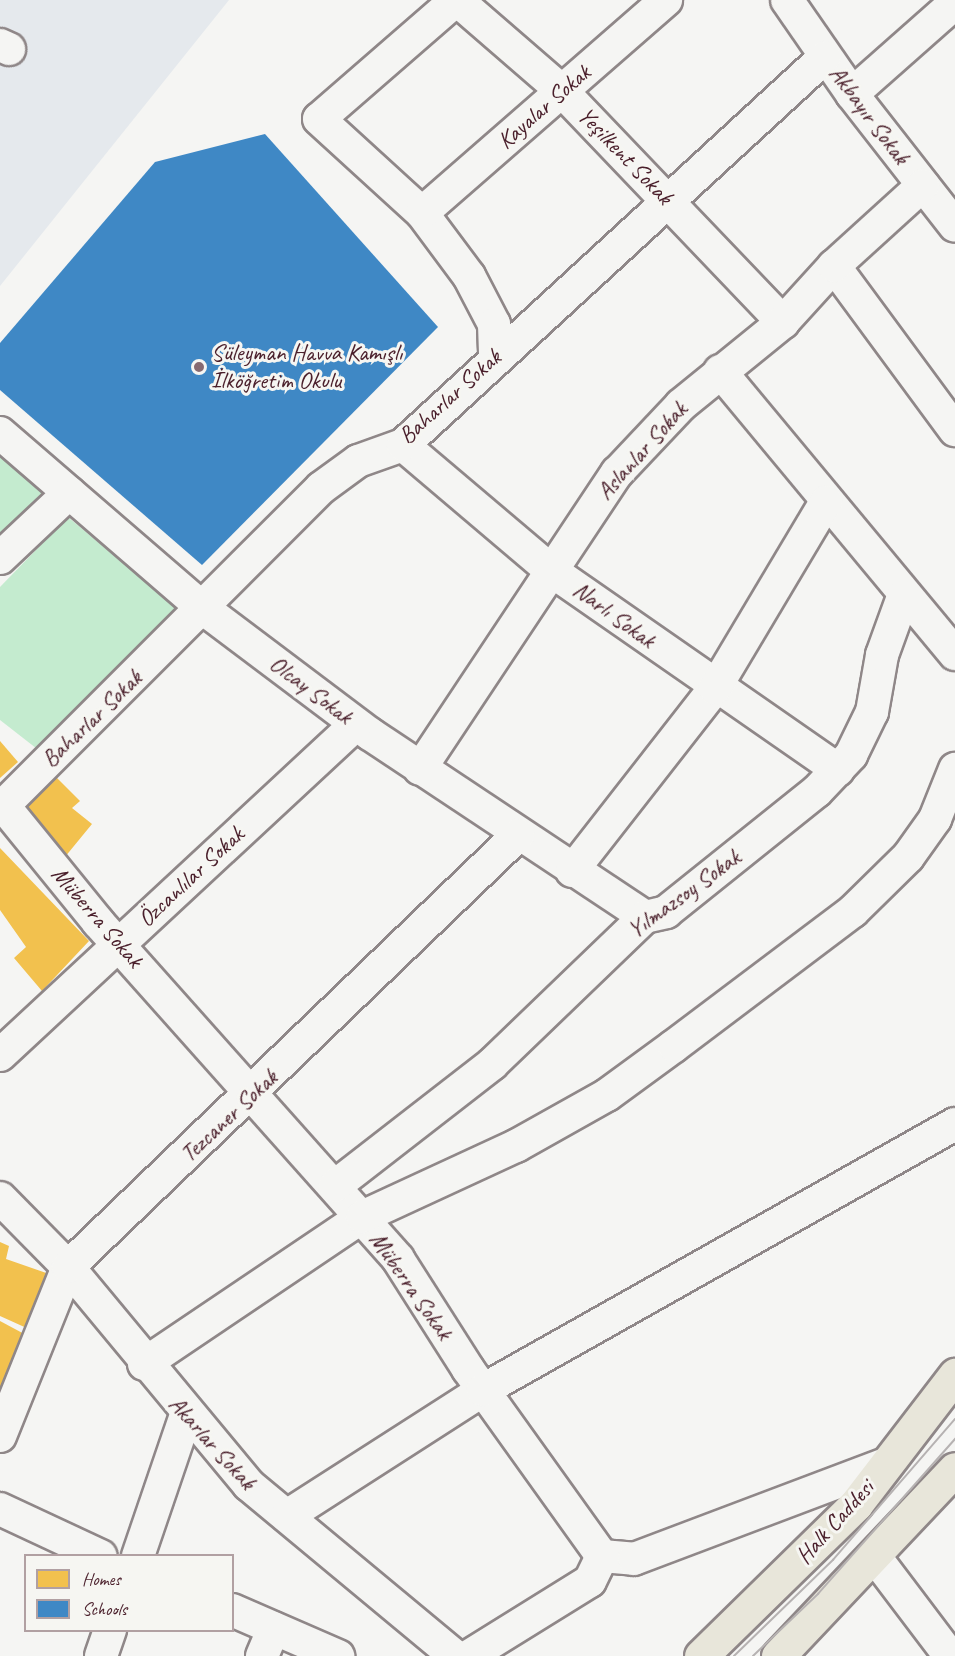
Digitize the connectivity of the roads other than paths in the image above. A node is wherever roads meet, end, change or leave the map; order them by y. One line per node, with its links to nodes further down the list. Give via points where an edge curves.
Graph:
1 (457, 0): 6 (street, Yeşilkent Sokak); 10 (street, via 319,119)
2 (666, 0): 6 (street, Kayalar Sokak)
3 (787, 0): 5 (street, Akbayır Sokak)
4 (955, 3): 7 (street)
5 (825, 57): 7 (street, Akbayır Sokak); 9 (street, Baharlar Sokak)
6 (562, 91): 9 (street, Yeşilkent Sokak); 10 (street, Kayalar Sokak)
7 (852, 94): 8 (street, Akbayır Sokak)
8 (923, 185): 11 (street, Akbayır Sokak); 12 (street, Aslanlar Sokak)
9 (667, 200): 13 (street, Yeşilkent Sokak); 14 (street, Baharlar Sokak)
10 (422, 213): 14 (street, via 469,276 494,324)
11 (955, 226)
12 (834, 266): 13 (street, Aslanlar Sokak); 16 (street)
13 (783, 322): 15 (street, Aslanlar Sokak)
14 (495, 357): 18 (street, Baharlar Sokak)
15 (720, 371): 20 (street); 22 (street, Aslanlar Sokak, via 617,473)
16 (955, 430)
17 (0, 434): 19 (street, Olcay Sokak)
18 (403, 445): 22 (street, Narlı Sokak); 24 (street, Baharlar Sokak, via 358,461 321,488)
19 (69, 493): 21 (street); 24 (street, Olcay Sokak)
20 (826, 502): 23 (street); 26 (street)
21 (0, 558)
22 (549, 569): 26 (street, Narlı Sokak); 28 (street, Aslanlar Sokak)
23 (903, 597): 25 (street); 30 (street, Yılmazsoy Sokak, via 882,655 872,712)
24 (204, 609): 27 (street, Olcay Sokak); 31 (street, Baharlar Sokak)
25 (955, 654)
26 (715, 688): 30 (street, Narlı Sokak); 34 (street)
27 (356, 724): 28 (street, Olcay Sokak); 36 (street, Özcanlılar Sokak)
28 (420, 769): 33 (street, Olcay Sokak)
29 (955, 769): 32 (street)
30 (837, 770): 35 (street, Yılmazsoy Sokak, via 666,912)
31 (2, 807): 36 (street, Müberra Sokak)
32 (945, 827): 42 (street, via 853,911 607,1095 495,1156)
33 (518, 835): 34 (street, Olcay Sokak); 38 (street, Tezcaner Sokak)
34 (572, 871): 35 (street, Olcay Sokak)
35 (645, 917): 40 (street, Yılmazsoy Sokak, via 492,1064)
36 (119, 944): 37 (street, Özcanlılar Sokak); 38 (street, Müberra Sokak)
37 (0, 1055)
38 (255, 1093): 40 (street, Müberra Sokak); 43 (street, Tezcaner Sokak)
39 (955, 1124): 46 (street)
40 (335, 1186): 42 (street, Müberra Sokak)
41 (0, 1198): 43 (street, Akarlar Sokak)
42 (362, 1217): 44 (street); 46 (street, Müberra Sokak, via 398,1259)
43 (68, 1267): 44 (street, Akarlar Sokak); 48 (street, Tezcaner Sokak)
44 (144, 1364): 47 (street, Akarlar Sokak)
45 (955, 1375): 49 (main road, Halk Caddesi)
46 (483, 1390): 52 (street); 55 (street, Müberra Sokak)
47 (186, 1415): 52 (street, Akarlar Sokak, via 249,1485); 54 (street)
48 (0, 1436)
49 (885, 1464): 55 (street, via 634,1559); 65 (main road, Halk Caddesi, via 856,1504)
50 (955, 1469): 56 (main road)
51 (0, 1509): 53 (street)
52 (288, 1516): 63 (street, Akarlar Sokak)
53 (97, 1554)
54 (139, 1554)
55 (602, 1556): 64 (street, via 590,1581)
56 (875, 1557): 66 (main road); 67 (street)
57 (234, 1611): 58 (street)
58 (274, 1628): 61 (street); 62 (street)
59 (109, 1632): 60 (street)
60 (101, 1656)
61 (262, 1656)
62 (338, 1656)
63 (456, 1656)
64 (469, 1656)
65 (701, 1656)
66 (778, 1656)
67 (950, 1656)

